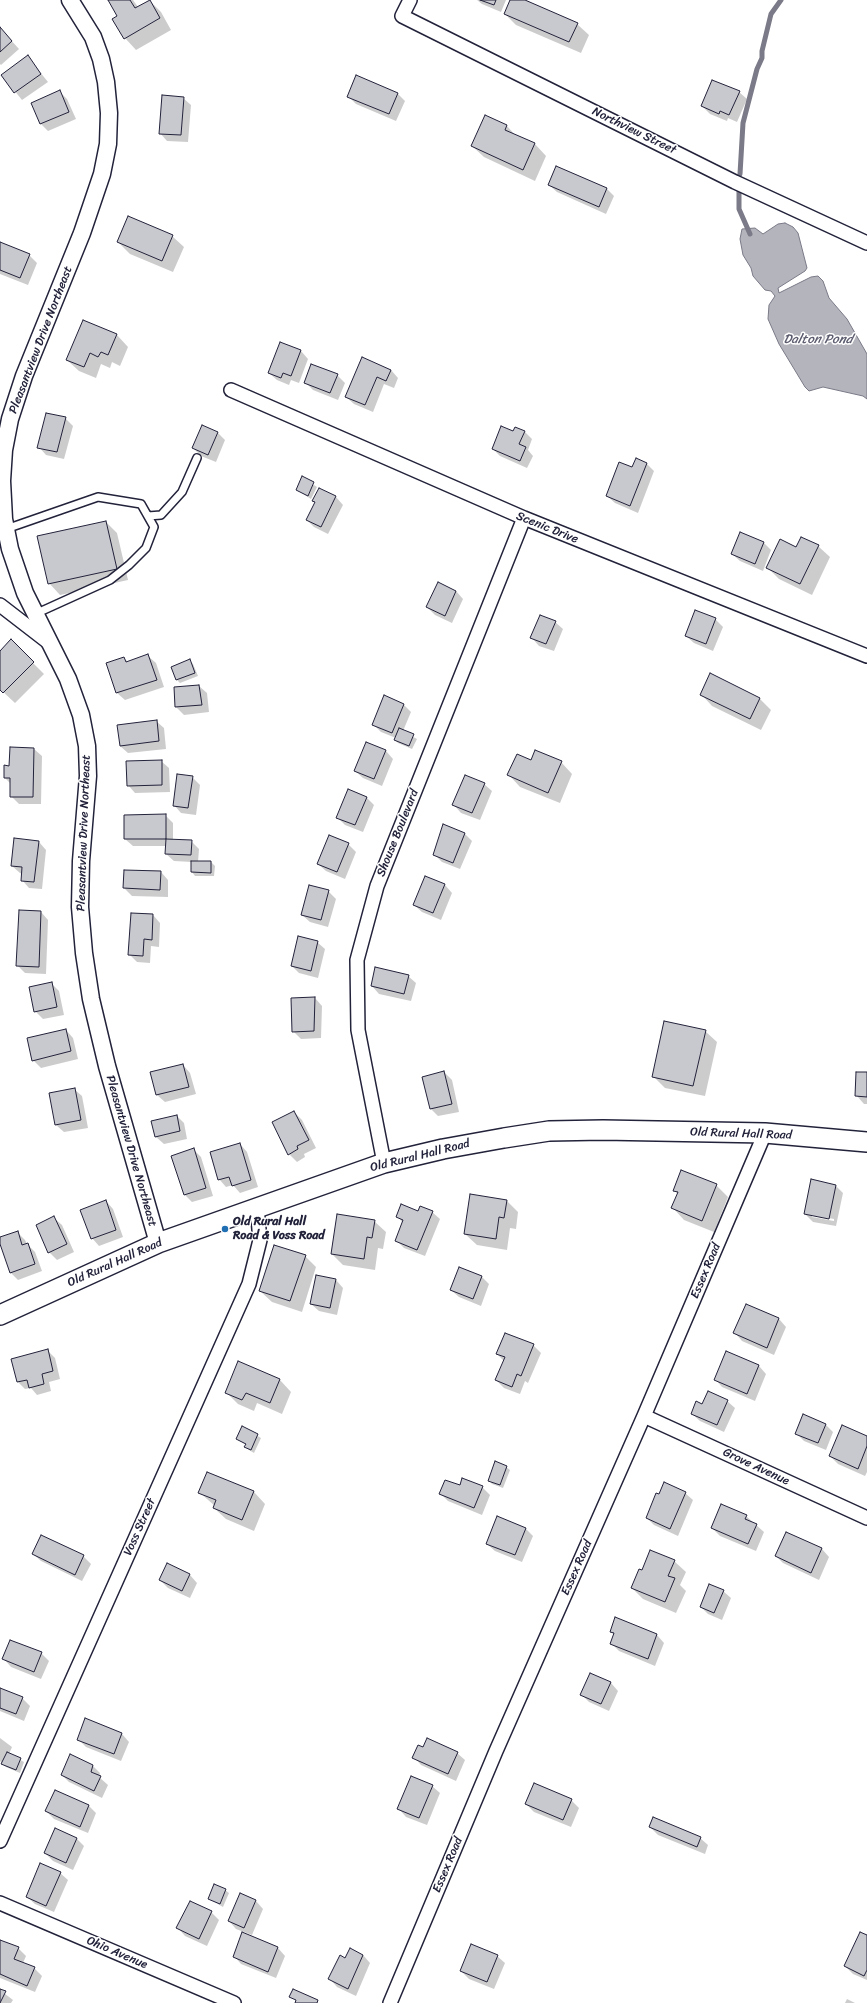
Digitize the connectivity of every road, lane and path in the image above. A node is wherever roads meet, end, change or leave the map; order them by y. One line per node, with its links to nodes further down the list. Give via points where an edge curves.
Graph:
1 (70, 0): 8 (street, Pleasantview Drive Northeast, via 93,37 101,59 109,113 108,144 102,174 82,233 24,376 10,419 2,481)
2 (410, 0): 3 (street, Northview Street, via 402,16 735,182)
3 (867, 243)
4 (232, 390): 7 (street, Scenic Drive)
5 (197, 458): 6 (lane, via 182,492 161,515)
6 (148, 516): 8 (lane, via 141,504 98,497); 10 (lane, via 154,527 146,548 129,565 110,580)
7 (524, 518): 12 (street, Scenic Drive); 15 (street, Shouse Boulevard, via 377,886 356,960 358,1030)
8 (6, 529): 10 (street, Pleasantview Drive Northeast, via 25,593)
9 (0, 605): 11 (street)
10 (35, 614): 11 (street, Pleasantview Drive Northeast)
11 (48, 642): 17 (street, Pleasantview Drive Northeast, via 68,679 81,716 87,746 88,776 80,907 91,998 107,1066)
12 (867, 656)
13 (765, 1133): 14 (main road, Old Rural Hall Road); 15 (main road, Old Rural Hall Road, via 549,1131 496,1139); 19 (street, Essex Road)
14 (867, 1142)
15 (384, 1163): 16 (main road, Old Rural Hall Road)
16 (257, 1208): 17 (main road, Old Rural Hall Road); 21 (street, Voss Street, via 260,1240 249,1284)
17 (158, 1243): 18 (main road, Old Rural Hall Road)
18 (0, 1315)
19 (644, 1416): 20 (street, Grove Avenue); 24 (street, Essex Road, via 496,1751)
20 (867, 1518)
21 (0, 1841)
22 (0, 1902): 23 (street, Ohio Avenue)
23 (234, 2003)
24 (390, 2003)

